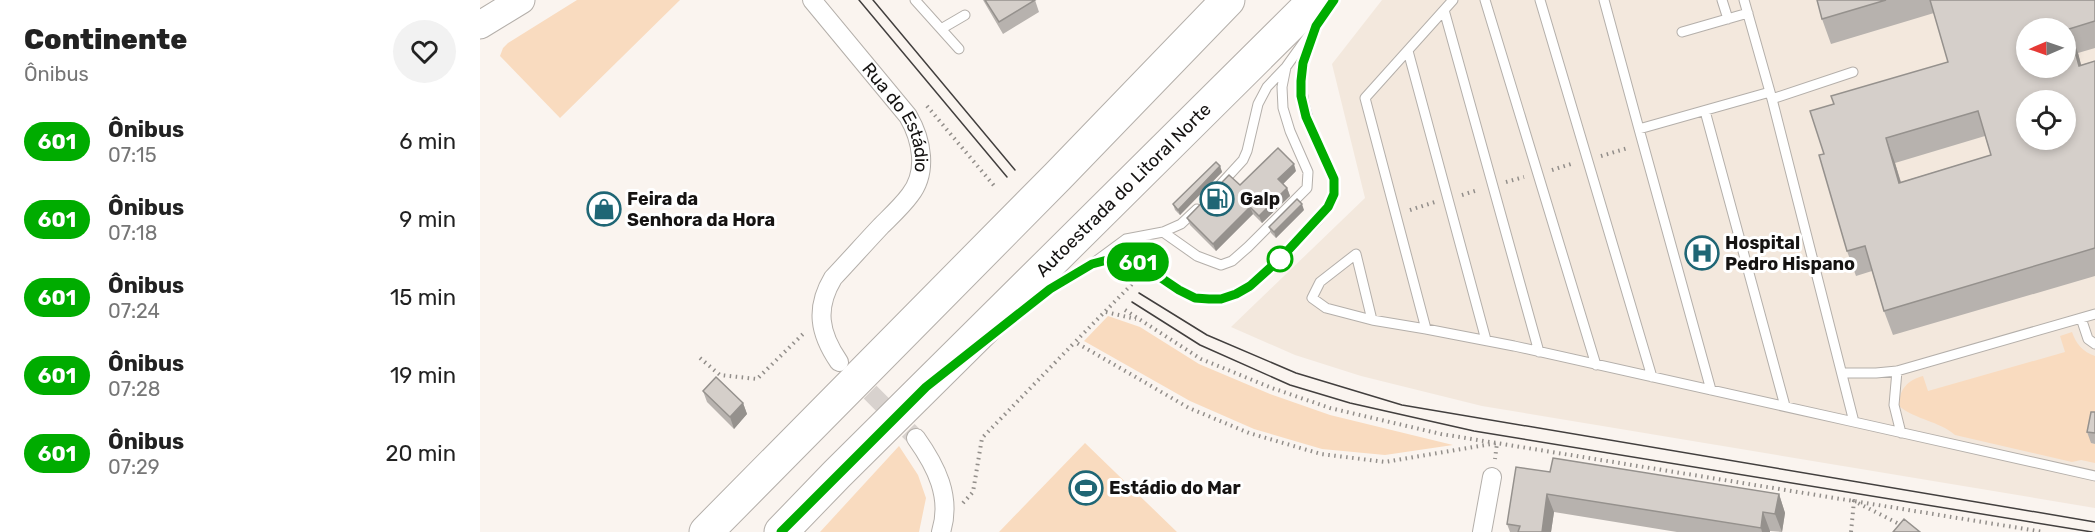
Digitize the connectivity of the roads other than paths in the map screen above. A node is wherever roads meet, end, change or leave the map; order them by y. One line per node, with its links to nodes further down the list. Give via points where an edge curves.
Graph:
1 (521, 0): 17 (street)
2 (812, 0): 40 (street, Rua do Estádio, via 908,116 920,144 920,175 910,195 825,291 821,317 824,336)
3 (915, 0): 18 (lane)
4 (1228, 0): 54 (highway)
5 (1334, 0): 13 (lane)
6 (1453, 0): 12 (lane)
7 (1485, 0): 41 (lane)
8 (1540, 0): 44 (lane)
9 (1604, 0): 26 (lane)
10 (1722, 0): 16 (lane)
11 (1744, 0): 14 (lane)
12 (1444, 10): 21 (lane); 39 (lane)
13 (1316, 13): 22 (lane); 30 (lane, via 1303,63 1301,96 1306,117 1334,179 1334,194 1328,207 1250,286 1221,299 1195,298 1123,256); 45 (highway, Autoestrada do Litoral Norte)
14 (1748, 13): 16 (lane); 24 (lane)
15 (965, 15): 18 (lane)
16 (1728, 19): 19 (lane)
17 (480, 25)
18 (941, 29): 20 (lane)
19 (1682, 32)
20 (959, 49)
21 (1408, 51): 35 (lane, via 1365,98); 37 (lane)
22 (1286, 67): 27 (lane, via 1267,87 1258,104 1243,160); 29 (lane, via 1283,108 1308,172 1307,188 1248,247 1221,265 1197,256)
23 (1853, 72): 24 (lane)
24 (1771, 95): 25 (lane); 43 (lane)
25 (1705, 111): 26 (lane); 47 (lane)
26 (1639, 129): 46 (lane)
27 (1215, 190)
28 (1201, 204): 29 (lane, via 1181,224)
29 (1163, 232): 30 (lane, via 1126,239)
30 (1092, 264): 33 (lane, via 1050,289)
31 (2095, 314): 32 (lane)
32 (2080, 318): 38 (lane, via 2088,339); 42 (lane)
33 (1013, 320)
34 (1372, 320): 34 (lane, via 1326,308 1312,298 1320,282 1356,254); 35 (lane)
35 (1426, 329): 37 (lane)
36 (987, 340): 45 (lane)
37 (1486, 340): 39 (lane)
38 (2095, 344)
39 (1539, 352): 41 (lane)
40 (839, 362)
41 (1596, 364): 44 (lane)
42 (1897, 370): 43 (lane); 49 (lane, via 1894,405)
43 (1842, 373): 48 (lane)
44 (1652, 377): 46 (lane)
45 (926, 387): 55 (highway, Autoestrada do Litoral Norte)
46 (1711, 390): 47 (lane)
47 (1785, 406): 48 (lane)
48 (1854, 422): 49 (lane)
49 (1901, 433): 51 (lane)
50 (916, 438): 53 (street, via 943,489)
51 (2095, 476)
52 (1492, 477): 56 (street)
53 (943, 528)
54 (706, 532)
55 (781, 532)
56 (1482, 532)

